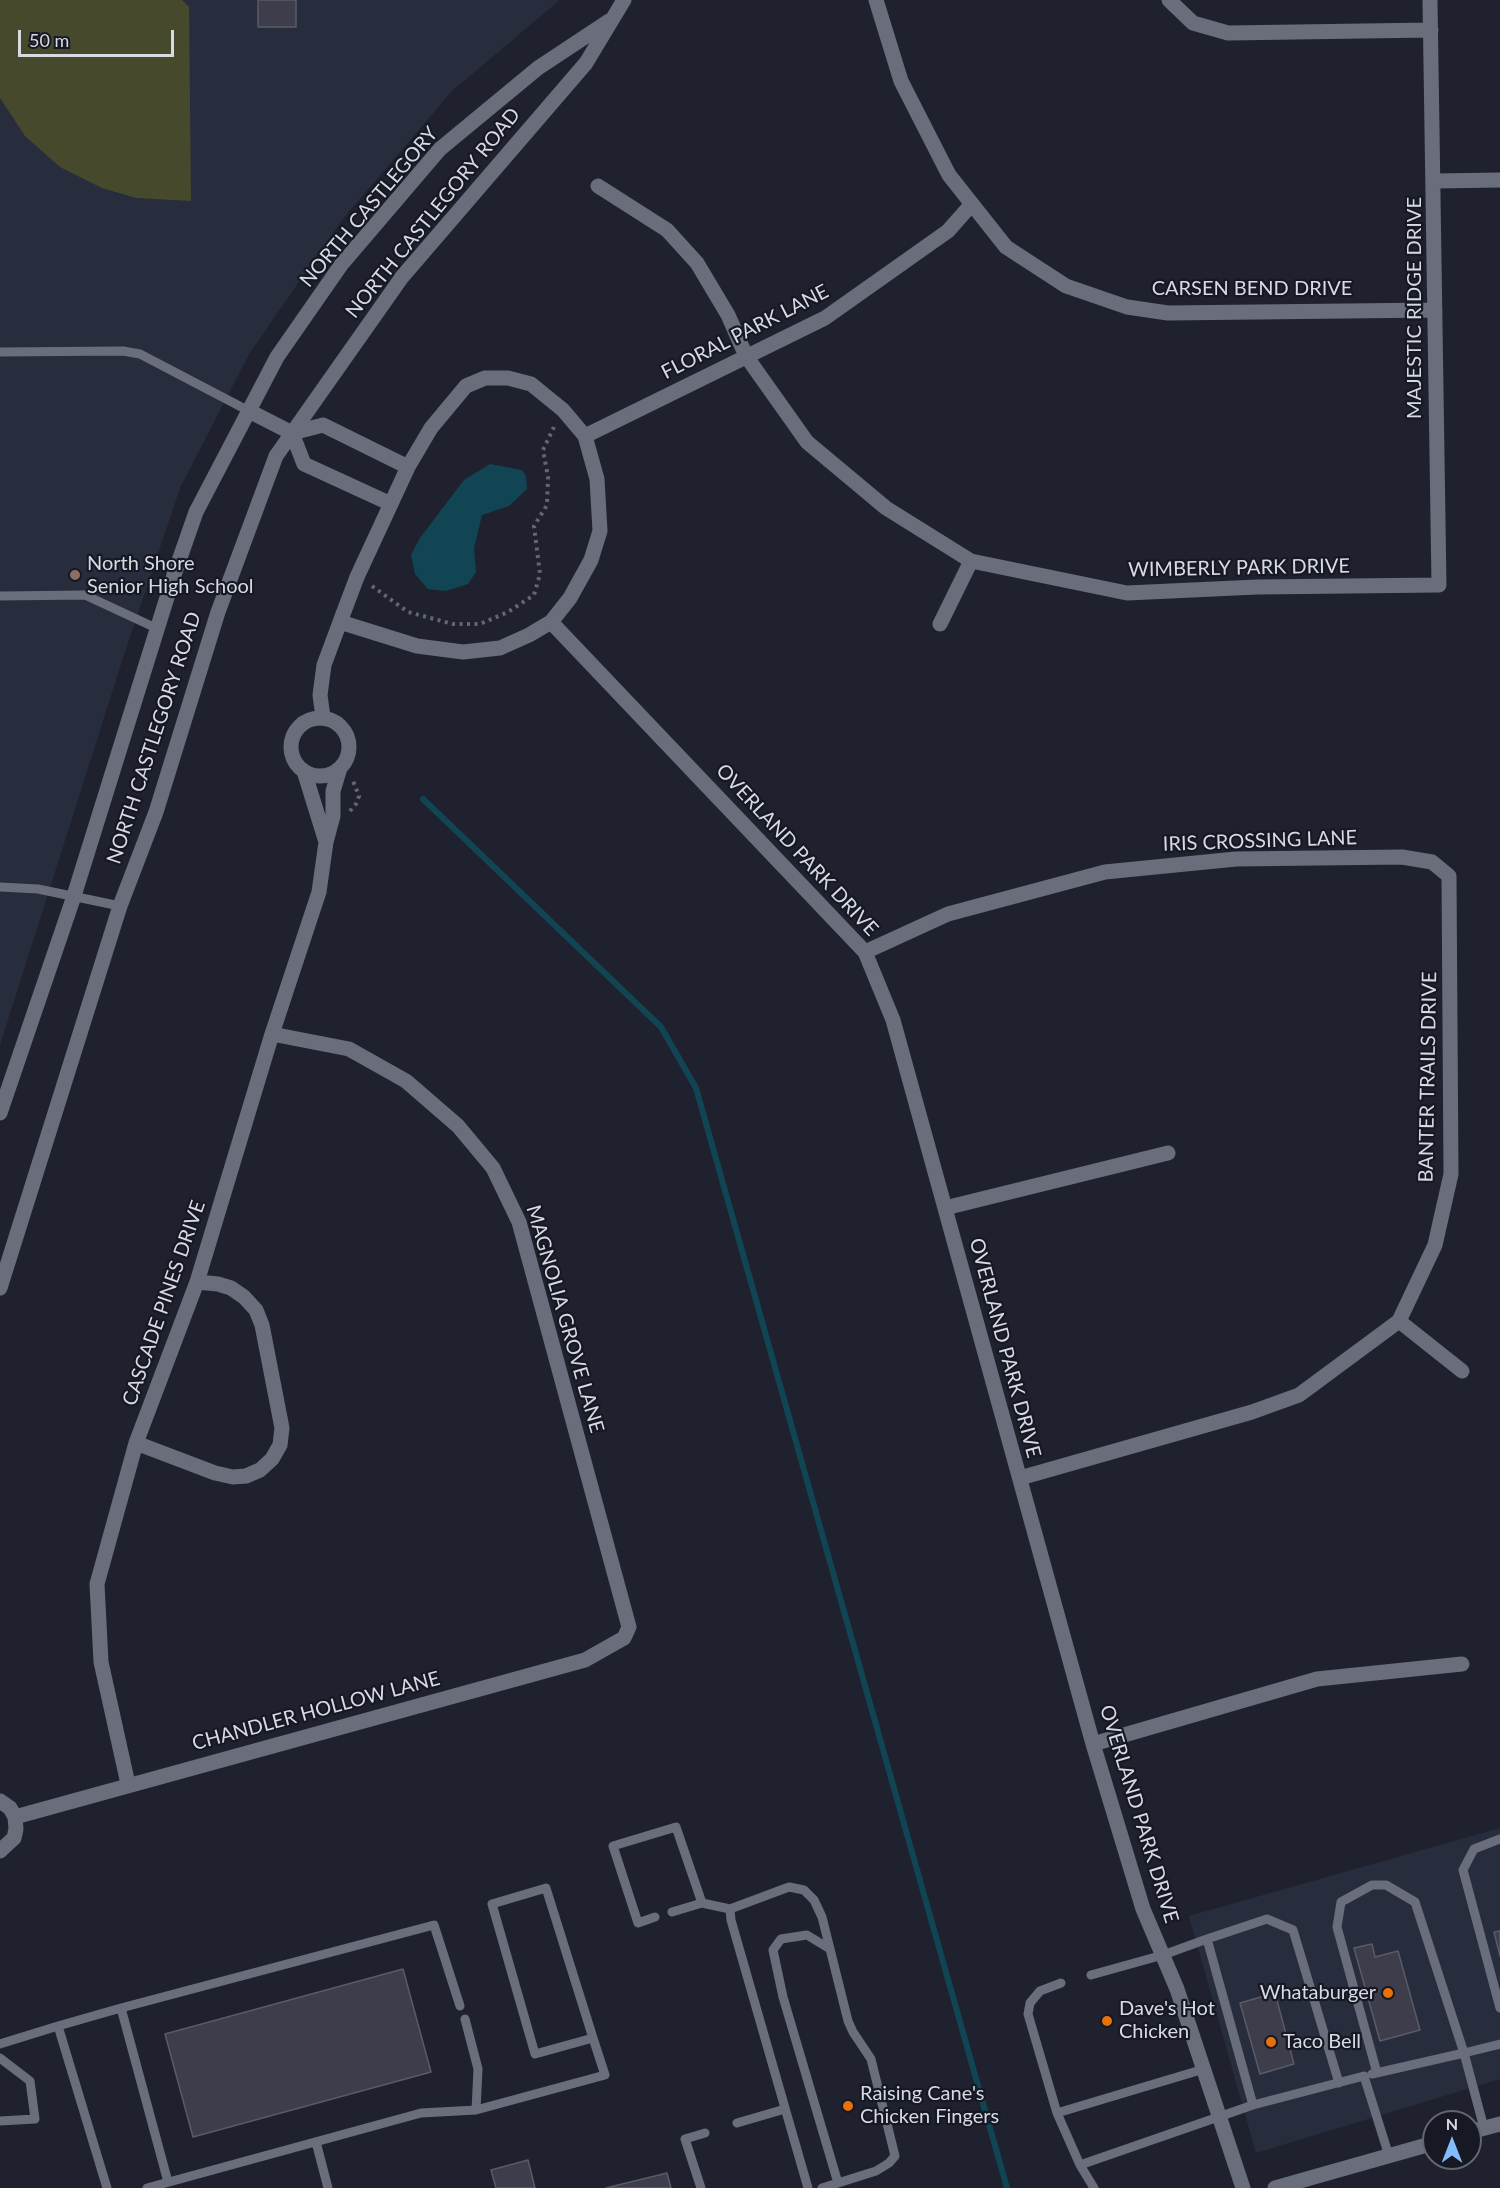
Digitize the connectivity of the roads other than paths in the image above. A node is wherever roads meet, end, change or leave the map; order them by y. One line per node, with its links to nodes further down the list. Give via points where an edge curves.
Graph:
1 (624, 0): 5 (street, NORTH CASTLEGORY)
2 (876, 0): 10 (street, CARSEN BEND DRIVE, via 901,81 949,175)
3 (1169, 0): 6 (street, via 1193,23 1228,33)
4 (1430, 0): 6 (street, MAJESTIC RIDGE DRIVE)
5 (612, 19): 14 (street, NORTH CASTLEGORY, via 538,68 440,149 341,265 277,357); 15 (street, NORTH CASTLEGORY ROAD, via 586,63 402,277)
6 (1431, 30): 8 (street, MAJESTIC RIDGE DRIVE)
7 (1500, 180): 8 (street)
8 (1435, 181): 11 (street, MAJESTIC RIDGE DRIVE)
9 (598, 186): 13 (street, WIMBERLY PARK DRIVE, via 667,230 697,263 728,315)
10 (970, 205): 11 (street, CARSEN BEND DRIVE, via 1006,247 1066,286 1127,307 1168,313); 13 (street, FLORAL PARK LANE, via 948,231 825,318)
11 (1435, 310): 20 (street, MAJESTIC RIDGE DRIVE)
12 (0, 352): 14 (lane, via 140,354)
13 (746, 357): 16 (street, FLORAL PARK LANE); 19 (street, WIMBERLY PARK DRIVE, via 807,442 886,508)
14 (249, 411): 15 (street); 25 (street, NORTH CASTLEGORY, via 196,512)
15 (292, 433): 17 (street, via 322,425); 18 (street, via 304,464); 33 (street, NORTH CASTLEGORY ROAD, via 276,456 218,612 156,812)
16 (585, 436): 17 (street, via 531,384 485,378 466,386 452,399); 23 (street, via 597,479 600,531 591,561)
17 (408, 468): 18 (street)
18 (391, 504): 22 (street)
19 (970, 561): 20 (street, WIMBERLY PARK DRIVE, via 1127,593); 24 (street)
20 (1439, 585)
21 (0, 596): 25 (lane, via 85,595)
22 (340, 622): 23 (street, via 417,646 463,652 500,648); 26 (street, via 324,665)
23 (551, 622): 34 (street, OVERLAND PARK DRIVE)
24 (940, 624)
25 (158, 629): 32 (street, NORTH CASTLEGORY ROAD)
26 (322, 717): 27 (street, via 336,722 348,738 346,760); 28 (street, via 303,723 291,739 292,755)
27 (340, 768): 28 (street, via 321,776); 29 (street, CASCADE PINES DRIVE)
28 (304, 771): 29 (street, CASCADE PINES DRIVE)
29 (326, 842): 35 (street, CASCADE PINES DRIVE, via 319,892)
30 (1449, 876): 34 (street, IRIS CROSSING LANE, via 1432,862 1402,857 1236,859 1105,872 948,914); 41 (street, BANTER TRAILS DRIVE, via 1451,1174 1435,1245)
31 (0, 887): 32 (lane)
32 (75, 896): 33 (lane); 36 (street, NORTH CASTLEGORY ROAD)
33 (120, 906): 40 (street, NORTH CASTLEGORY ROAD)
34 (865, 952): 38 (street, OVERLAND PARK DRIVE, via 893,1020)
35 (272, 1034): 39 (street, CASCADE PINES DRIVE); 45 (street, MAGNOLIA GROVE LANE, via 349,1049 406,1081 458,1126 493,1168 519,1222 535,1279 626,1609 629,1626)
36 (0, 1113)
37 (1168, 1153): 38 (street)
38 (945, 1208): 44 (street, OVERLAND PARK DRIVE)
39 (197, 1282): 43 (street, CASCADE PINES DRIVE); 43 (street, via 231,1288 256,1311 282,1428 280,1445 260,1470 233,1477)
40 (0, 1288)
41 (1399, 1320): 42 (street); 44 (street, BANTER TRAILS DRIVE, via 1299,1395 1252,1413)
42 (1462, 1371)
43 (136, 1443): 48 (street, CASCADE PINES DRIVE, via 97,1584 101,1662)
44 (1020, 1478): 47 (street, OVERLAND PARK DRIVE)
45 (624, 1638): 48 (street, CHANDLER HOLLOW LANE, via 585,1660)
46 (1462, 1664): 47 (street, via 1317,1679)
47 (1093, 1744): 59 (street, OVERLAND PARK DRIVE, via 1143,1909)
48 (128, 1784): 50 (street, CHANDLER HOLLOW LANE)
49 (0, 1801): 50 (street)
50 (15, 1817): 52 (street, via 14,1839)
51 (1500, 1839): 64 (lane, via 1474,1849 1463,1870)
52 (0, 1851)
53 (702, 1904): 54 (lane); 55 (lane); 56 (lane, via 676,1827 613,1846 638,1923)
54 (730, 1909): 58 (lane, via 789,1887 804,1890 822,1917); 77 (lane)
55 (672, 1912)
56 (654, 1917)
57 (1207, 1939): 59 (lane); 75 (lane, via 1267,1919 1293,1930); 76 (lane)
58 (831, 1950): 92 (lane, via 853,2032 871,2059 895,2156 876,2171); 92 (lane, via 807,1935 781,1939 773,1950 786,2008)
59 (1163, 1955): 60 (lane); 72 (street, OVERLAND PARK DRIVE)
60 (1091, 1975)
61 (1061, 1983): 80 (lane, via 1040,1991 1030,2003 1028,2014)
62 (460, 2006): 63 (lane, via 434,1925)
63 (121, 2008): 66 (lane); 91 (lane)
64 (1500, 2008)
65 (465, 2019): 78 (lane, via 478,2069)
66 (58, 2026): 68 (lane); 93 (lane)
67 (593, 2038): 67 (lane, via 546,1888 492,1904 535,2054); 78 (lane, via 605,2075)
68 (0, 2044)
69 (1500, 2044): 70 (lane)
70 (1464, 2052): 73 (lane); 73 (lane, via 1415,1902 1386,1885 1372,1885 1341,1902 1337,1927); 79 (lane)
71 (0, 2058): 82 (lane, via 30,2081 35,2119)
72 (1204, 2069): 80 (lane); 81 (street, OVERLAND PARK DRIVE)
73 (1377, 2073): 74 (lane)
74 (1364, 2076): 75 (lane); 89 (lane)
75 (1339, 2083): 76 (lane)
76 (1253, 2105): 81 (lane)
77 (785, 2109): 83 (lane); 97 (lane)
78 (476, 2110): 87 (lane, via 421,2113)
79 (1474, 2110)
80 (1057, 2113): 90 (lane)
81 (1220, 2118): 90 (lane); 100 (street, OVERLAND PARK DRIVE)
82 (0, 2121)
83 (736, 2123)
84 (1500, 2124): 85 (street)
85 (1482, 2129)
86 (705, 2133): 96 (lane, via 685,2139)
87 (316, 2142): 91 (lane); 95 (lane)
88 (1422, 2146): 89 (street)
89 (1389, 2156): 101 (street)
90 (1080, 2165): 99 (lane)
91 (168, 2182): 94 (lane)
92 (838, 2183): 98 (lane)
93 (107, 2188)
94 (147, 2188)
95 (328, 2188)
96 (701, 2188)
97 (808, 2188)
98 (822, 2188)
99 (1094, 2188)
100 (1243, 2188)
101 (1275, 2188)

